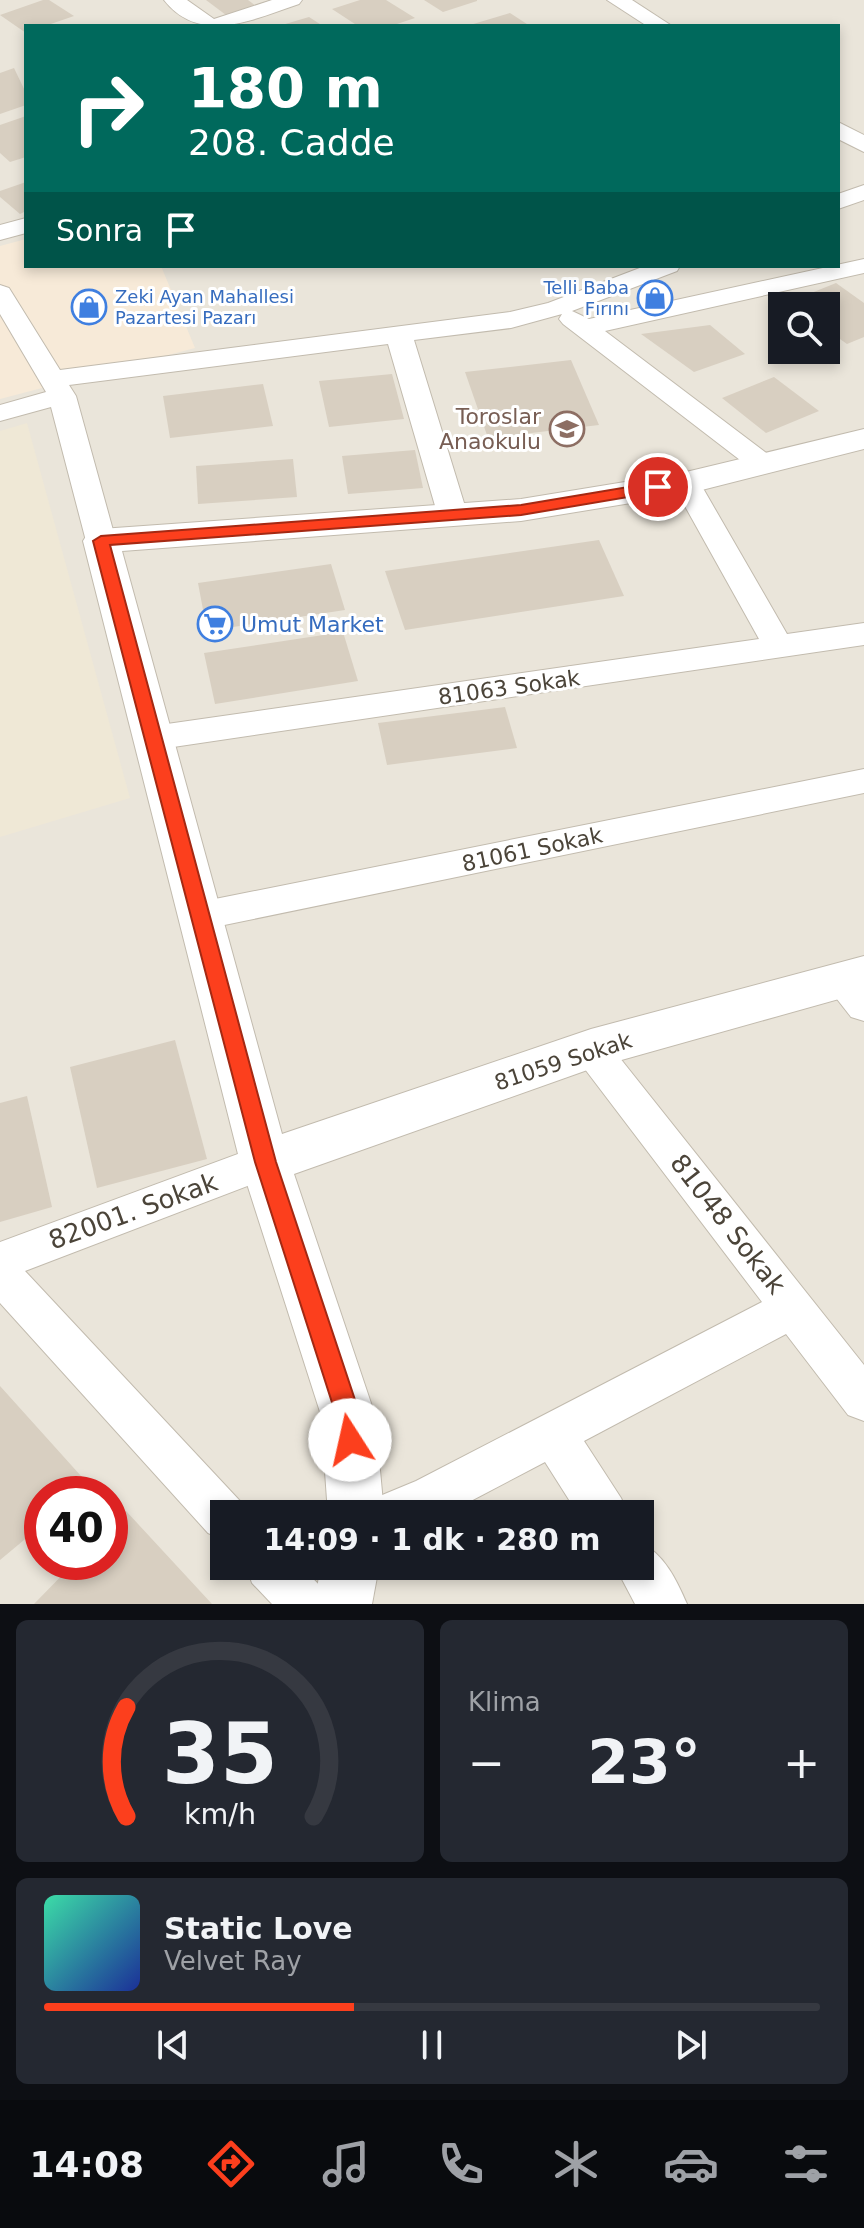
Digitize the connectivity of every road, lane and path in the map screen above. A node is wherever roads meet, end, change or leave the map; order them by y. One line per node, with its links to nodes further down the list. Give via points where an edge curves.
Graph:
1 (174, 0): 4 (street)
2 (292, 0): 5 (street)
3 (617, 0): 6 (street)
4 (209, 24)
5 (218, 24)
6 (659, 24)
7 (840, 130): 8 (street)
8 (864, 145)
9 (864, 192): 10 (street)
10 (840, 201)
11 (24, 226): 12 (street)
12 (0, 233)
13 (864, 266): 17 (street)
14 (663, 268): 16 (street)
15 (0, 293): 19 (street)
16 (557, 308): 17 (street); 18 (street, via 511,320)
17 (584, 328): 22 (street)
18 (399, 335): 19 (street); 24 (street)
19 (57, 388): 20 (street); 25 (street)
20 (0, 413)
21 (861, 444): 22 (street)
22 (763, 464): 23 (street)
23 (686, 483): 24 (street); 27 (street)
24 (453, 516): 25 (street)
25 (101, 541): 28 (street)
26 (864, 634): 27 (street, 81063 Sokak)
27 (779, 647): 28 (street, 81063 Sokak)
28 (153, 738): 30 (street)
29 (864, 781): 30 (street, 81061 Sokak)
30 (200, 916): 33 (street)
31 (856, 987): 32 (street, 81059 Sokak)
32 (591, 1049): 33 (street, 81059 Sokak); 36 (street, 81048 Sokak)
33 (265, 1162): 34 (street, 82001. Sokak); 39 (street, via 348,1415)
34 (0, 1261)
35 (0, 1273): 42 (street)
36 (794, 1308): 37 (street, 81048 Sokak); 38 (street)
37 (864, 1400)
38 (553, 1434): 40 (street); 41 (street)
39 (355, 1500)
40 (425, 1500)
41 (596, 1500)
42 (210, 1502)
43 (282, 1580): 46 (street)
44 (347, 1580): 47 (street)
45 (647, 1580): 48 (street)
46 (304, 1604)
47 (343, 1604)
48 (663, 1604)

